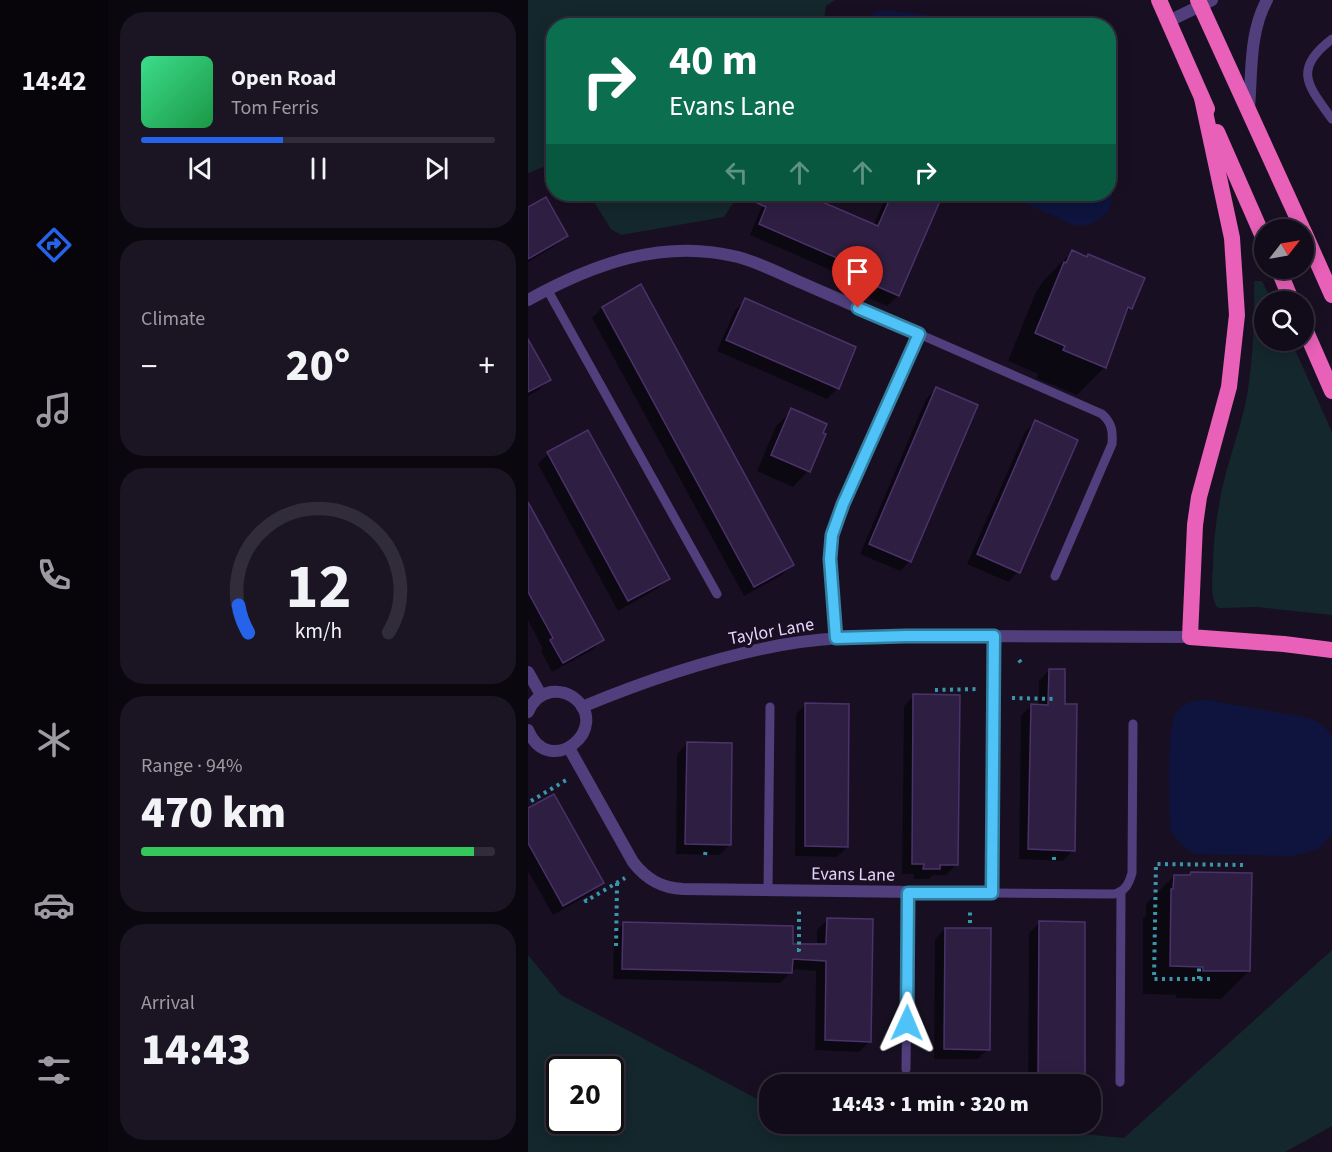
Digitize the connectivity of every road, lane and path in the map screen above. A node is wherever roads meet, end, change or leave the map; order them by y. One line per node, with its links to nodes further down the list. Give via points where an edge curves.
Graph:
1 (1159, 0): 4 (highway)
2 (1267, 0): 7 (street, via 1253,46)
3 (1204, 2): 4 (street); 7 (highway)
4 (1169, 21): 6 (highway)
5 (1332, 39): 8 (lane, via 1314,55 1306,70 1311,90)
6 (1202, 98): 9 (highway); 22 (highway, via 1233,238 1237,315 1229,387 1199,497)
7 (1249, 110): 10 (highway)
8 (1332, 119)
9 (1255, 219)
10 (1298, 219)
11 (1314, 255): 13 (highway)
12 (548, 289): 14 (street); 15 (street, via 601,265 634,256 663,251 707,252 740,258); 19 (lane)
13 (1332, 295)
14 (528, 300)
15 (919, 334): 18 (lane, via 1108,420 1112,444); 21 (street, via 832,535)
16 (1314, 350): 17 (highway)
17 (1332, 392)
18 (1055, 576)
19 (717, 594)
20 (994, 636): 21 (street, Taylor Lane); 22 (street, Taylor Lane); 46 (street)
21 (836, 638): 30 (street, Taylor Lane, via 783,645 698,665)
22 (1190, 638): 23 (highway)
23 (1332, 650)
24 (528, 672): 27 (street)
25 (979, 689): 26 (path)
26 (934, 690)
27 (541, 696): 30 (street, via 560,691); 32 (street)
28 (1012, 698): 29 (path)
29 (1055, 699)
30 (582, 707): 35 (street, via 586,716 583,735)
31 (770, 707): 43 (lane)
32 (528, 712)
33 (1133, 724): 44 (lane, via 1132,873)
34 (529, 734): 35 (street, via 552,750)
35 (570, 748): 43 (street, Evans Lane, via 633,862 647,877 673,889)
36 (568, 778): 37 (path)
37 (531, 801)
38 (706, 849): 39 (path)
39 (705, 855)
40 (1244, 865): 54 (path, via 1156,864 1154,979)
41 (626, 878): 42 (path)
42 (617, 883): 47 (path); 51 (path)
43 (768, 890): 45 (street, Evans Lane)
44 (1121, 892): 46 (lane); 57 (lane)
45 (908, 893): 46 (street, Evans Lane); 56 (lane)
46 (992, 893)
47 (585, 899)
48 (799, 907): 52 (path)
49 (970, 910): 50 (path)
50 (970, 923)
51 (617, 949)
52 (797, 950)
53 (1199, 967): 54 (path)
54 (1199, 979): 55 (path)
55 (1210, 979)
56 (906, 1070)
57 (1120, 1082)

